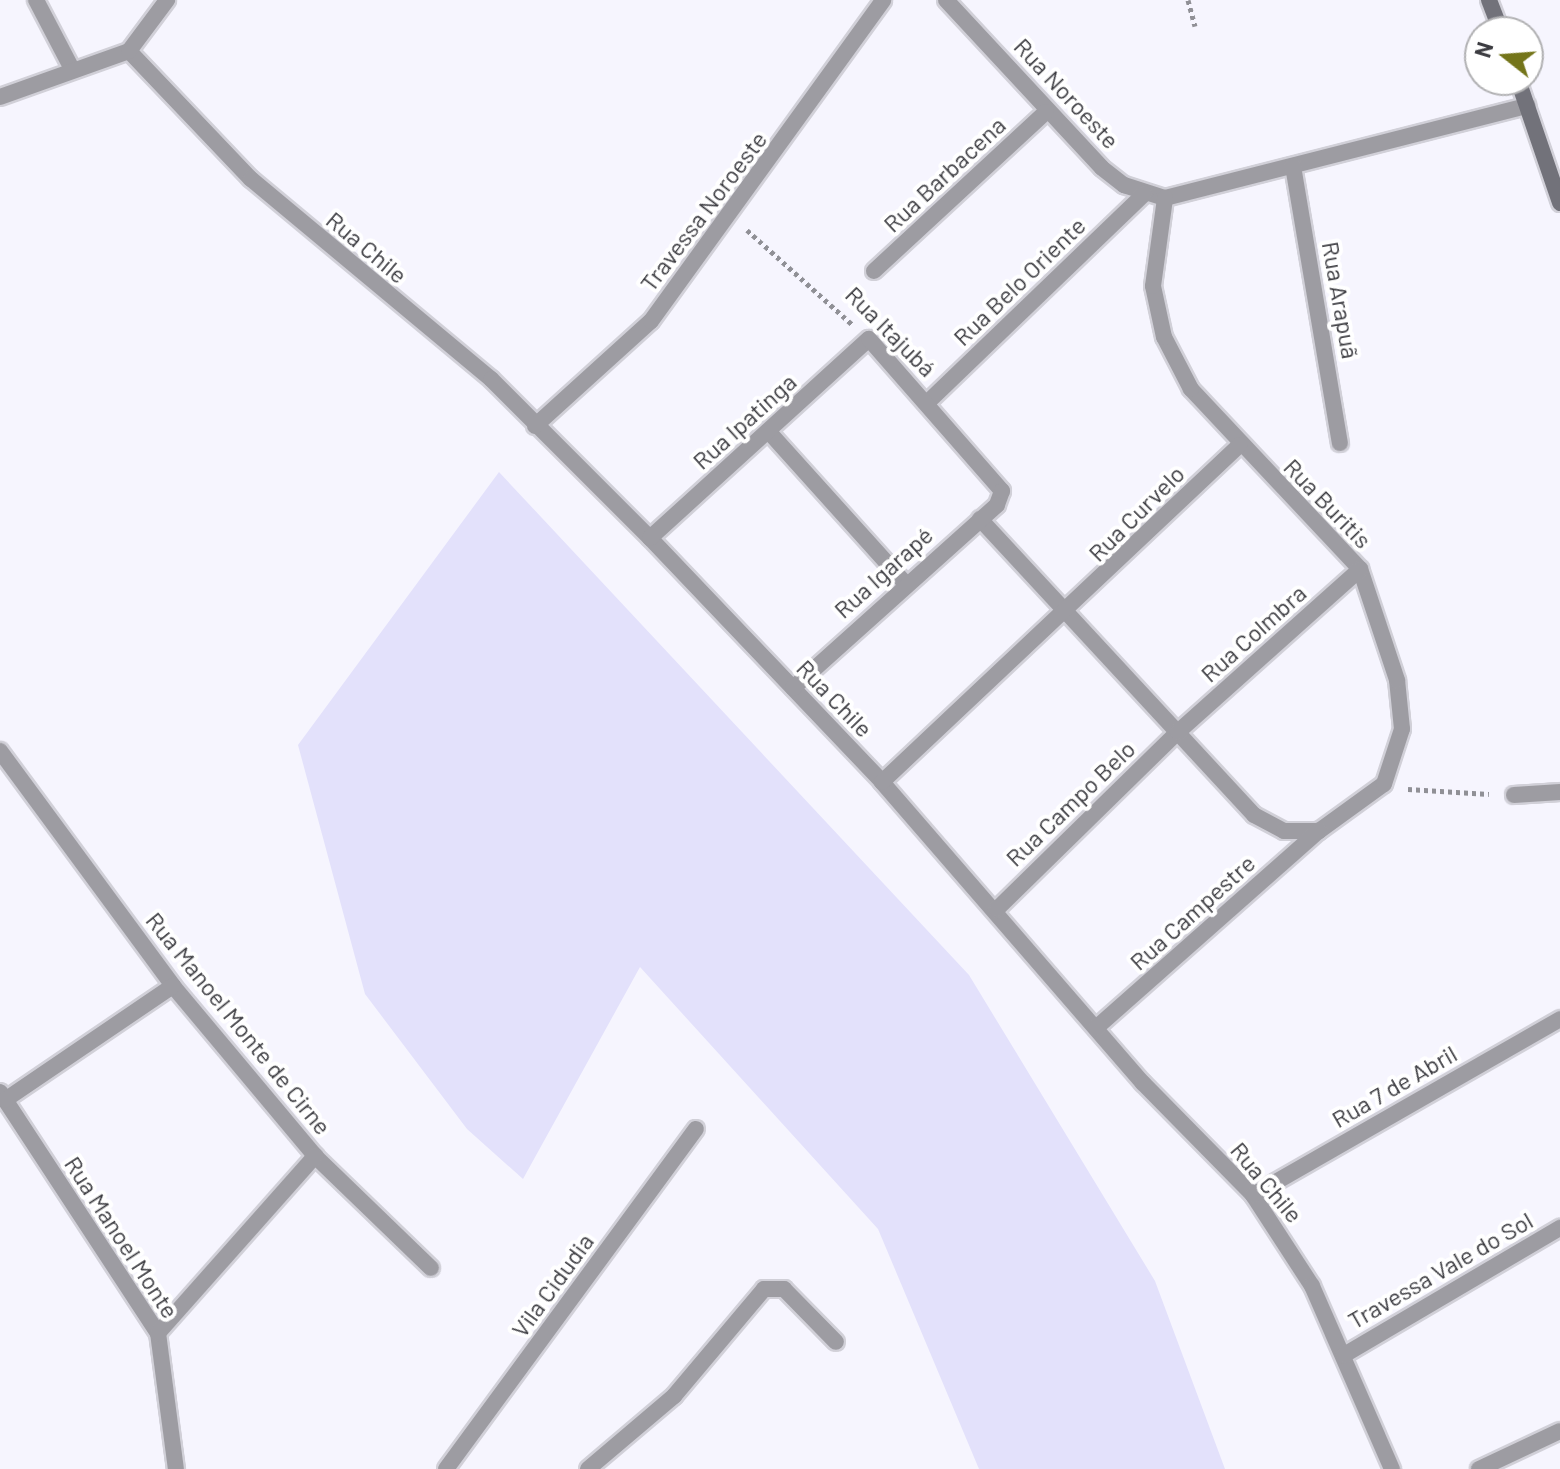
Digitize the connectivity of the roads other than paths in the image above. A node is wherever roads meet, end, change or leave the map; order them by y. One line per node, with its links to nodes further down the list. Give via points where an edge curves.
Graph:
1 (36, 0): 6 (street)
2 (167, 0): 5 (street)
3 (883, 0): 18 (street, Travessa Noroeste, via 732,216 651,321)
4 (946, 0): 10 (street, Rua Noroeste)
5 (129, 51): 6 (street); 18 (street, Rua Chile, via 251,179 491,379)
6 (71, 67): 8 (street)
7 (1524, 96): 9 (main road)
8 (0, 97)
9 (1527, 106): 11 (street); 14 (main road)
10 (1046, 112): 12 (street, Rua Noroeste, via 1102,168); 15 (street, Rua Barbacena)
11 (1293, 166): 13 (street); 20 (street, Rua Arapuã)
12 (1144, 194): 13 (street, Rua Noroeste); 17 (street, Rua Belo Oriente)
13 (1165, 198): 21 (street, Rua Buritis, via 1153,286 1164,337 1191,389)
14 (1560, 203)
15 (874, 271)
16 (869, 339): 17 (street, Rua Itajubá); 19 (street, Rua Ipatinga)
17 (928, 402): 22 (street, Rua Itajubá)
18 (535, 426): 24 (street, Rua Chile)
19 (769, 432): 24 (street, Rua Ipatinga); 26 (street)
20 (1340, 443)
21 (1239, 445): 25 (street, Rua Buritis); 27 (street, Rua Curvelo)
22 (1002, 491): 23 (street, Rua Igarapé)
23 (980, 519): 26 (street, Rua Igarapé); 27 (street)
24 (650, 538): 28 (street, Rua Chile)
25 (1360, 569): 29 (street, Rua Colmbra); 34 (street, Rua Buritis, via 1397,680 1402,729 1384,784)
26 (904, 582): 28 (street, Rua Igarapé)
27 (1066, 616): 29 (street); 31 (street, Rua Curvelo)
28 (793, 688): 31 (street, Rua Chile)
29 (1178, 732): 34 (street, via 1254,815 1284,831); 35 (street, Rua Campo Belo)
30 (0, 751): 36 (street, Rua Manoel Monte de Cirne)
31 (882, 782): 35 (street, Rua Chile)
32 (1560, 792): 33 (street)
33 (1514, 795)
34 (1319, 831): 38 (street, Rua Campestre)
35 (997, 909): 38 (street, Rua Chile)
36 (173, 986): 39 (street); 41 (street, Rua Manoel Monte de Cirne)
37 (1560, 1019): 42 (street, Rua 7 de Abril)
38 (1096, 1028): 42 (street, Rua Chile)
39 (3, 1096): 45 (street, Rua Manoel Monte)
40 (696, 1129): 50 (street, Vila Cidudia)
41 (315, 1156): 44 (street, Rua Manoel Monte de Cirne); 45 (street)
42 (1253, 1195): 47 (street, Rua Chile, via 1290,1247)
43 (1560, 1228): 47 (street, Travessa Vale do Sol)
44 (431, 1268)
45 (158, 1333): 49 (street, Rua Manoel Monte)
46 (836, 1342): 51 (street, via 784,1289 764,1289 674,1396)
47 (1344, 1355): 52 (street, Rua Chile)
48 (1560, 1431): 53 (street)
49 (176, 1469)
50 (446, 1469)
51 (588, 1469)
52 (1392, 1469)
53 (1479, 1469)

